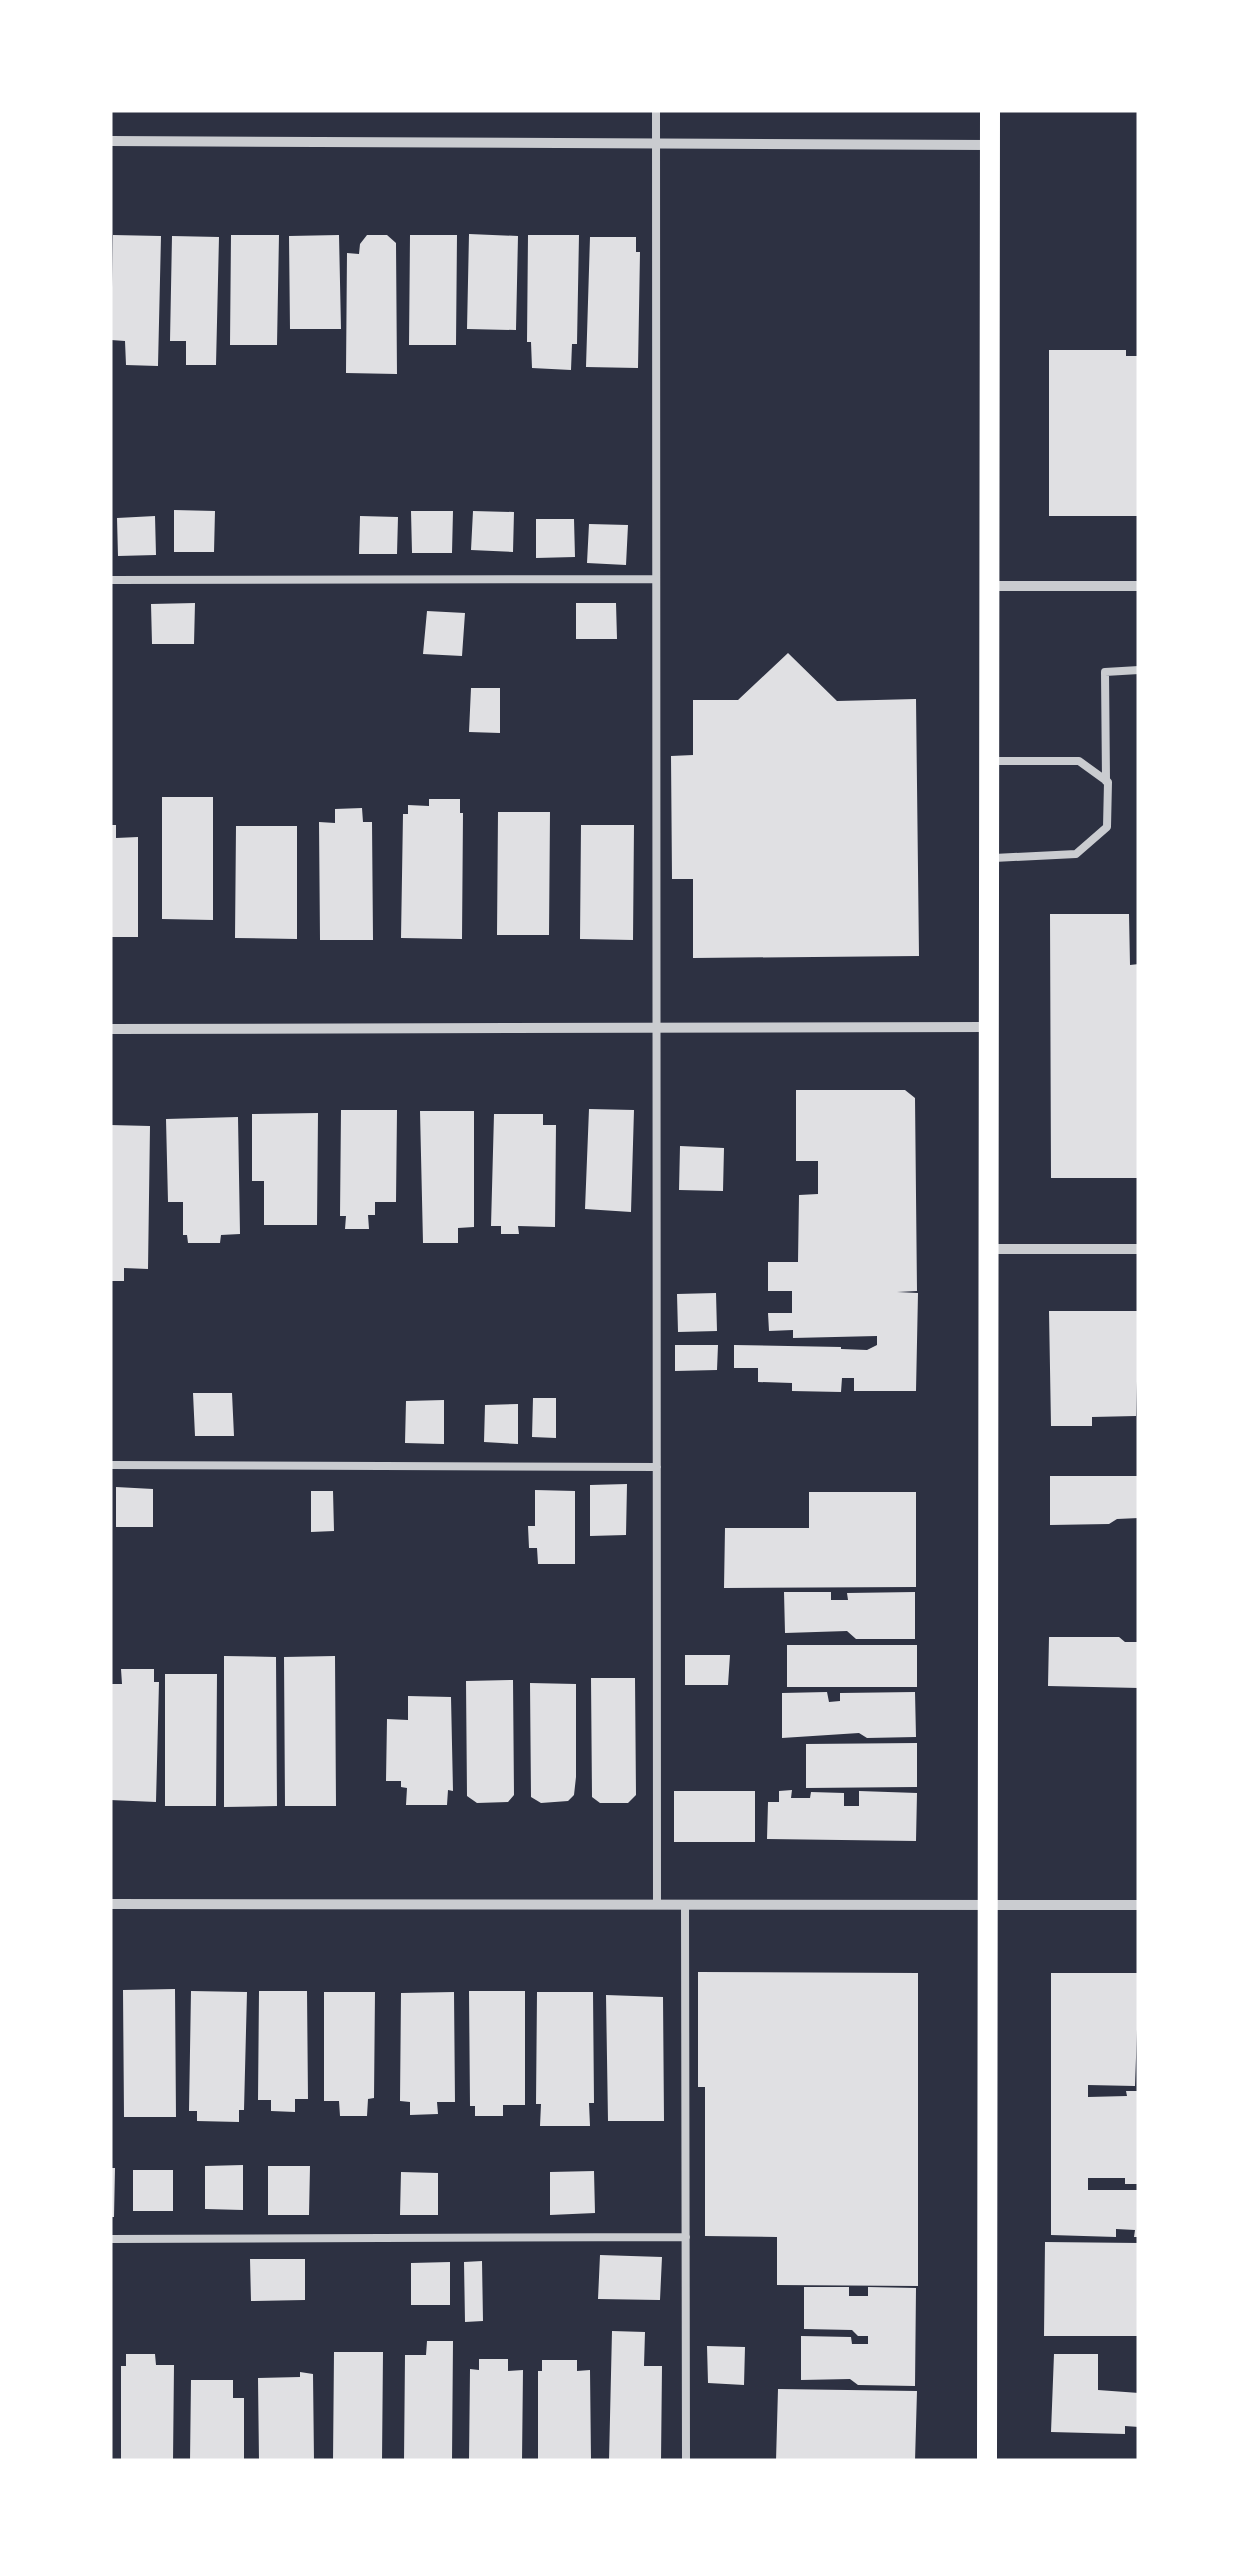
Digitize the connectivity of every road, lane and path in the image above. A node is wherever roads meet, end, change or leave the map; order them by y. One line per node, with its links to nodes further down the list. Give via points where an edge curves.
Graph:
1 (656, 110): 4 (lane)
2 (990, 110): 5 (main road)
3 (110, 141): 4 (street)
4 (656, 144): 5 (street); 6 (lane)
5 (990, 145): 8 (main road)
6 (656, 579): 7 (lane); 15 (lane)
7 (110, 580)
8 (990, 586): 9 (street); 11 (main road)
9 (1139, 586)
10 (1139, 670): 12 (lane, via 1105,672)
11 (989, 762): 12 (lane, via 1079,761); 13 (main road)
12 (1106, 781): 13 (lane, via 1107,827 1076,854)
13 (989, 858): 14 (main road)
14 (989, 1027): 15 (street); 17 (main road)
15 (656, 1028): 16 (street); 20 (lane)
16 (110, 1030)
17 (989, 1249): 18 (street); 24 (main road)
18 (1139, 1249)
19 (110, 1465): 20 (lane)
20 (657, 1466): 22 (lane)
21 (110, 1904): 22 (street)
22 (657, 1905): 23 (street)
23 (686, 1905): 24 (street); 26 (lane)
24 (988, 1905): 25 (street); 29 (main road)
25 (1139, 1905)
26 (686, 2236): 27 (lane); 28 (lane)
27 (110, 2239)
28 (686, 2461)
29 (987, 2461)

